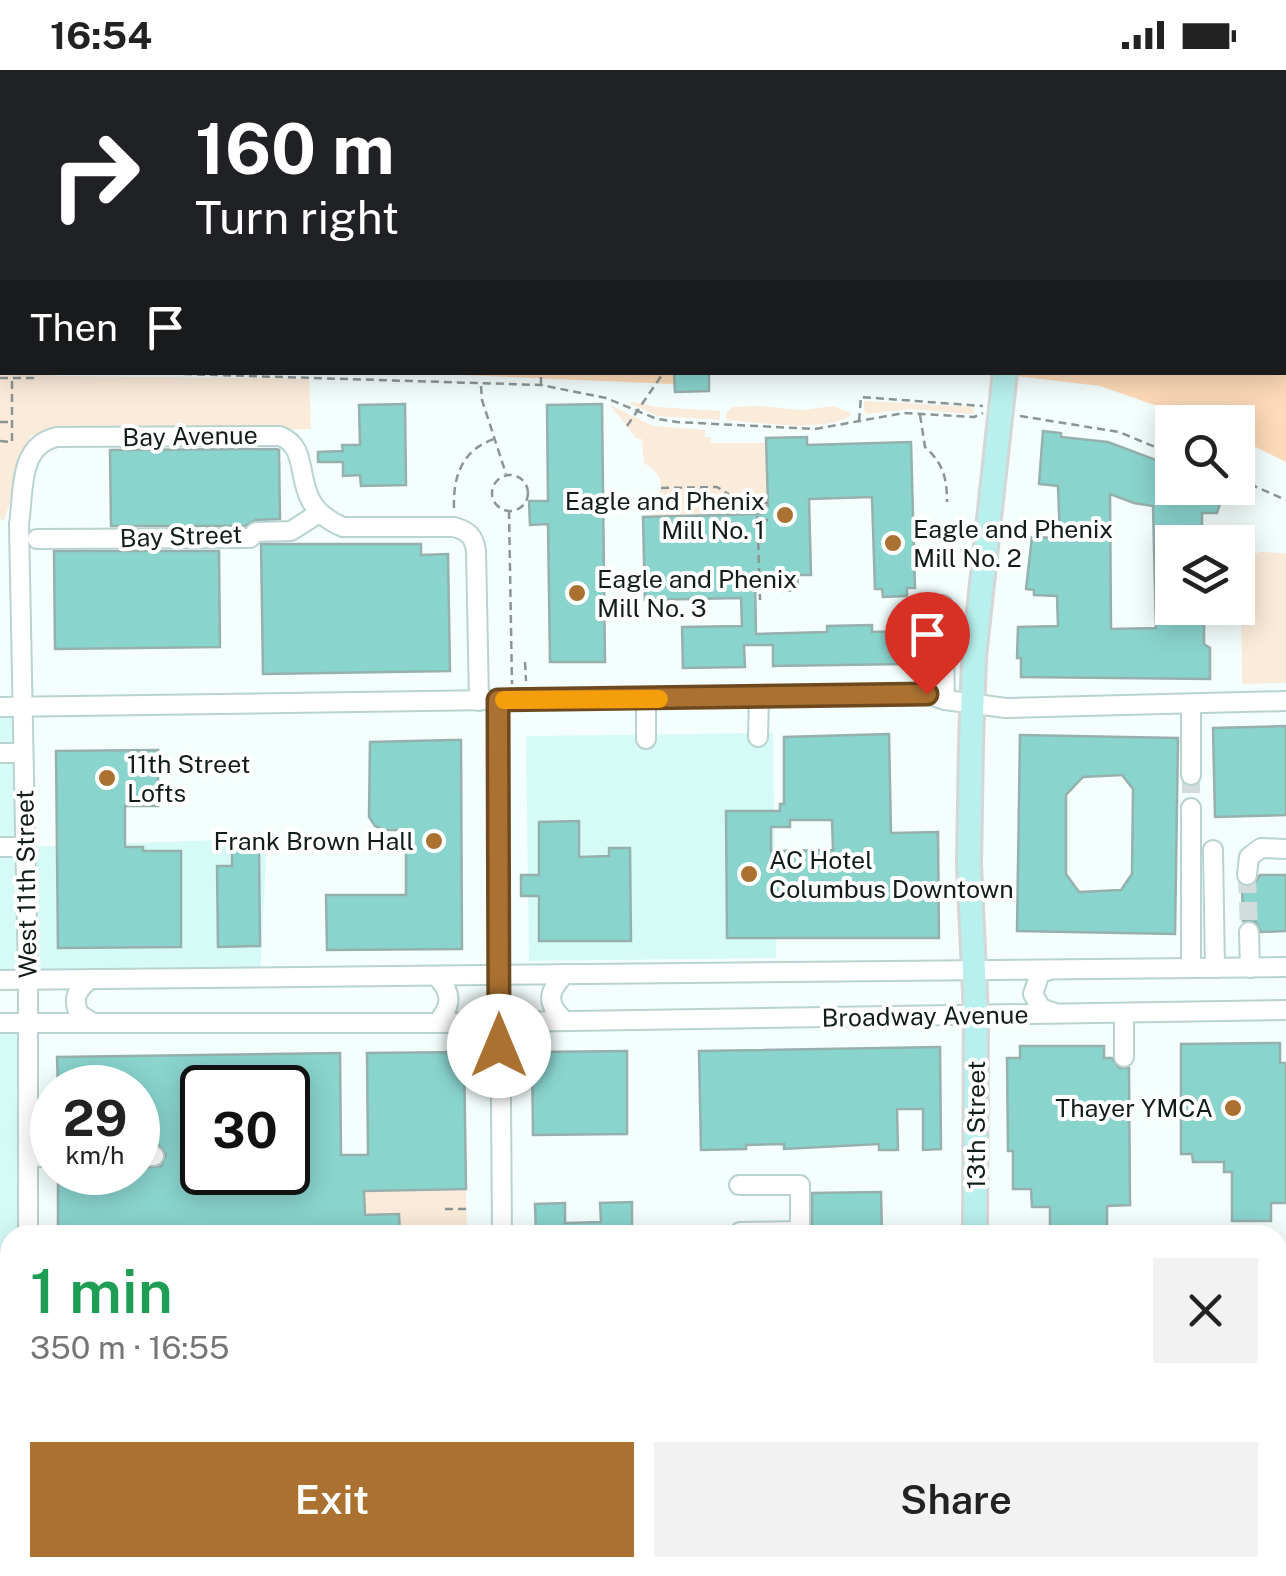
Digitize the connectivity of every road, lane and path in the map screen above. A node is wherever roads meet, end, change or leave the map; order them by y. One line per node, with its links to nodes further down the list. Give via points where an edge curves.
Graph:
1 (32, 375): 7 (path)
2 (203, 375): 8 (path)
3 (541, 375): 9 (path)
4 (662, 375): 15 (path, bridge)
5 (1006, 375): 62 (main road, 13th Street, via 974,656)
6 (0, 378): 7 (path)
7 (12, 378): 14 (path)
8 (481, 385): 9 (path); 16 (path)
9 (540, 385): 12 (path, via 676,422 815,429)
10 (920, 414): 12 (path); 12 (path, via 974,418 987,410 860,398); 25 (path, via 924,447 943,470)
11 (1006, 414): 18 (path, via 1119,432)
12 (858, 421)
13 (0, 422): 14 (path)
14 (12, 422): 17 (path, via 12,442)
15 (627, 426)
16 (494, 439): 20 (path); 23 (path, via 466,457)
17 (0, 441)
18 (1155, 447)
19 (34, 448): 29 (street, Bay Avenue, via 57,437 280,436 298,453); 32 (street, West 11th Street)
20 (507, 475): 28 (path, via 494,484 492,496); 28 (path, via 520,478 528,493 520,507)
21 (1255, 486): 24 (path)
22 (661, 488): 26 (path, via 716,486 738,501)
23 (453, 494)
24 (1286, 500)
25 (947, 502)
26 (758, 503): 27 (path); 30 (path)
27 (768, 503)
28 (509, 510): 39 (path)
29 (319, 513): 33 (street, Bay Street, via 291,531 250,538); 41 (street, via 343,527 454,527 470,534 476,551)
30 (758, 520): 31 (path); 34 (path)
31 (768, 520)
32 (9, 523): 45 (street, West 11th Street)
33 (37, 539)
34 (760, 600)
35 (934, 605): 38 (street)
36 (525, 662): 39 (path)
37 (758, 697): 38 (street); 40 (street); 46 (street)
38 (936, 697): 43 (street, via 1006,708)
39 (512, 700): 40 (street); 41 (street); 65 (street)
40 (646, 700): 47 (street)
41 (479, 701): 45 (street)
42 (1286, 701): 43 (street)
43 (1190, 704): 50 (street)
44 (0, 707): 45 (street)
45 (22, 707): 49 (street, West 11th Street)
46 (758, 737)
47 (646, 739)
48 (0, 753): 49 (street)
49 (23, 753): 53 (street, West 11th Street)
50 (1191, 775)
51 (1191, 808): 58 (street)
52 (0, 847): 53 (street)
53 (25, 847): 69 (street, West 11th Street)
54 (1286, 849): 56 (street, via 1261,848 1249,856)
55 (1213, 850): 59 (street)
56 (1248, 875)
57 (1249, 932): 60 (street)
58 (1191, 968): 59 (street, Broadway Avenue); 63 (street, Broadway Avenue)
59 (1215, 968): 60 (street, Broadway Avenue)
60 (1250, 968): 61 (street, Broadway Avenue)
61 (1286, 968)
62 (974, 970): 63 (street, Broadway Avenue); 64 (street, Broadway Avenue); 73 (main road, 13th Street)
63 (1050, 970): 72 (street, via 1040,973 1034,994 1041,1008)
64 (565, 974): 65 (street, Broadway Avenue); 75 (street, via 549,998)
65 (499, 975): 66 (street, Broadway Avenue); 76 (street)
66 (436, 976): 67 (street, Broadway Avenue); 79 (street, via 450,999)
67 (90, 979): 69 (street, Broadway Avenue); 74 (street, via 75,997 79,1014)
68 (0, 980): 69 (street, Broadway Avenue)
69 (28, 980): 78 (street, West 11th Street)
70 (1286, 1010): 71 (street, Broadway Avenue)
71 (1124, 1013): 72 (street, Broadway Avenue); 80 (street)
72 (1058, 1014): 73 (street, Broadway Avenue)
73 (976, 1015): 75 (street, Broadway Avenue); 88 (main road, 13th Street)
74 (90, 1021): 78 (street, Broadway Avenue); 79 (street, Broadway Avenue)
75 (565, 1021): 76 (street, Broadway Avenue)
76 (499, 1022): 79 (street, Broadway Avenue); 86 (street)
77 (0, 1023): 78 (street, Broadway Avenue)
78 (28, 1023): 81 (street, West 11th Street)
79 (437, 1023)
80 (1124, 1058)
81 (28, 1157): 85 (street, West 11th Street)
82 (739, 1185): 87 (street, via 800,1185)
83 (445, 1209): 84 (path)
84 (466, 1209)
85 (28, 1225)
86 (502, 1225)
87 (800, 1225)
88 (975, 1225)

